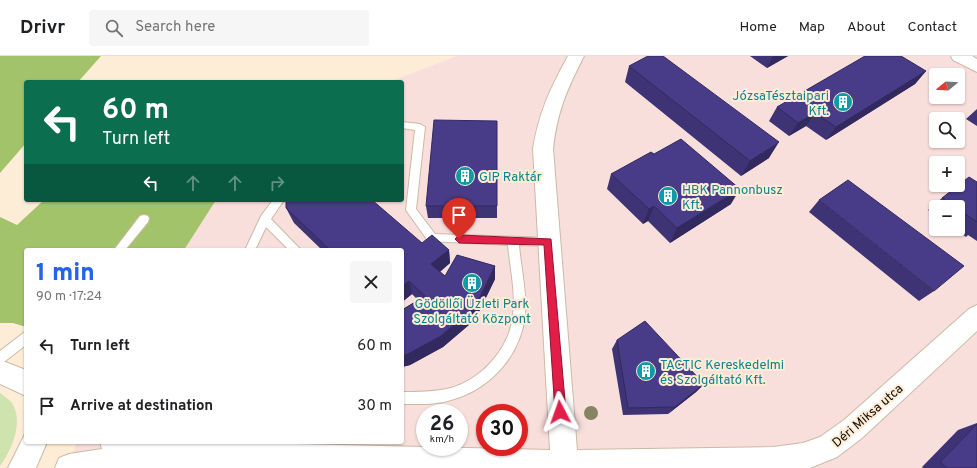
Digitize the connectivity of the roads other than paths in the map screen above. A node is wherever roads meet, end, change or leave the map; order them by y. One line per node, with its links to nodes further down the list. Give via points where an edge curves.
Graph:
1 (576, 56): 9 (street, via 557,92 546,128 544,178)
2 (959, 56): 3 (street)
3 (977, 66)
4 (404, 124): 8 (lane, via 420,127 411,210 432,238)
5 (278, 202): 7 (lane)
6 (144, 219): 10 (lane)
7 (265, 219): 11 (lane); 12 (lane)
8 (513, 241): 9 (lane); 18 (lane, via 519,314 515,333 507,350 485,376 468,387 452,394 429,398)
9 (548, 242): 23 (street)
10 (121, 248)
11 (251, 248)
12 (294, 248)
13 (977, 316): 23 (street, Déri Miksa utca, via 854,429 828,448 803,457 772,461)
14 (24, 339): 15 (lane)
15 (0, 359)
16 (0, 372): 17 (street)
17 (24, 383)
18 (404, 398)
19 (33, 444): 24 (street)
20 (117, 444): 21 (street)
21 (149, 461): 22 (street, Déri Miksa utca); 25 (street)
22 (380, 464): 23 (street, Déri Miksa utca)
23 (565, 466)
24 (22, 468)
25 (69, 468)

